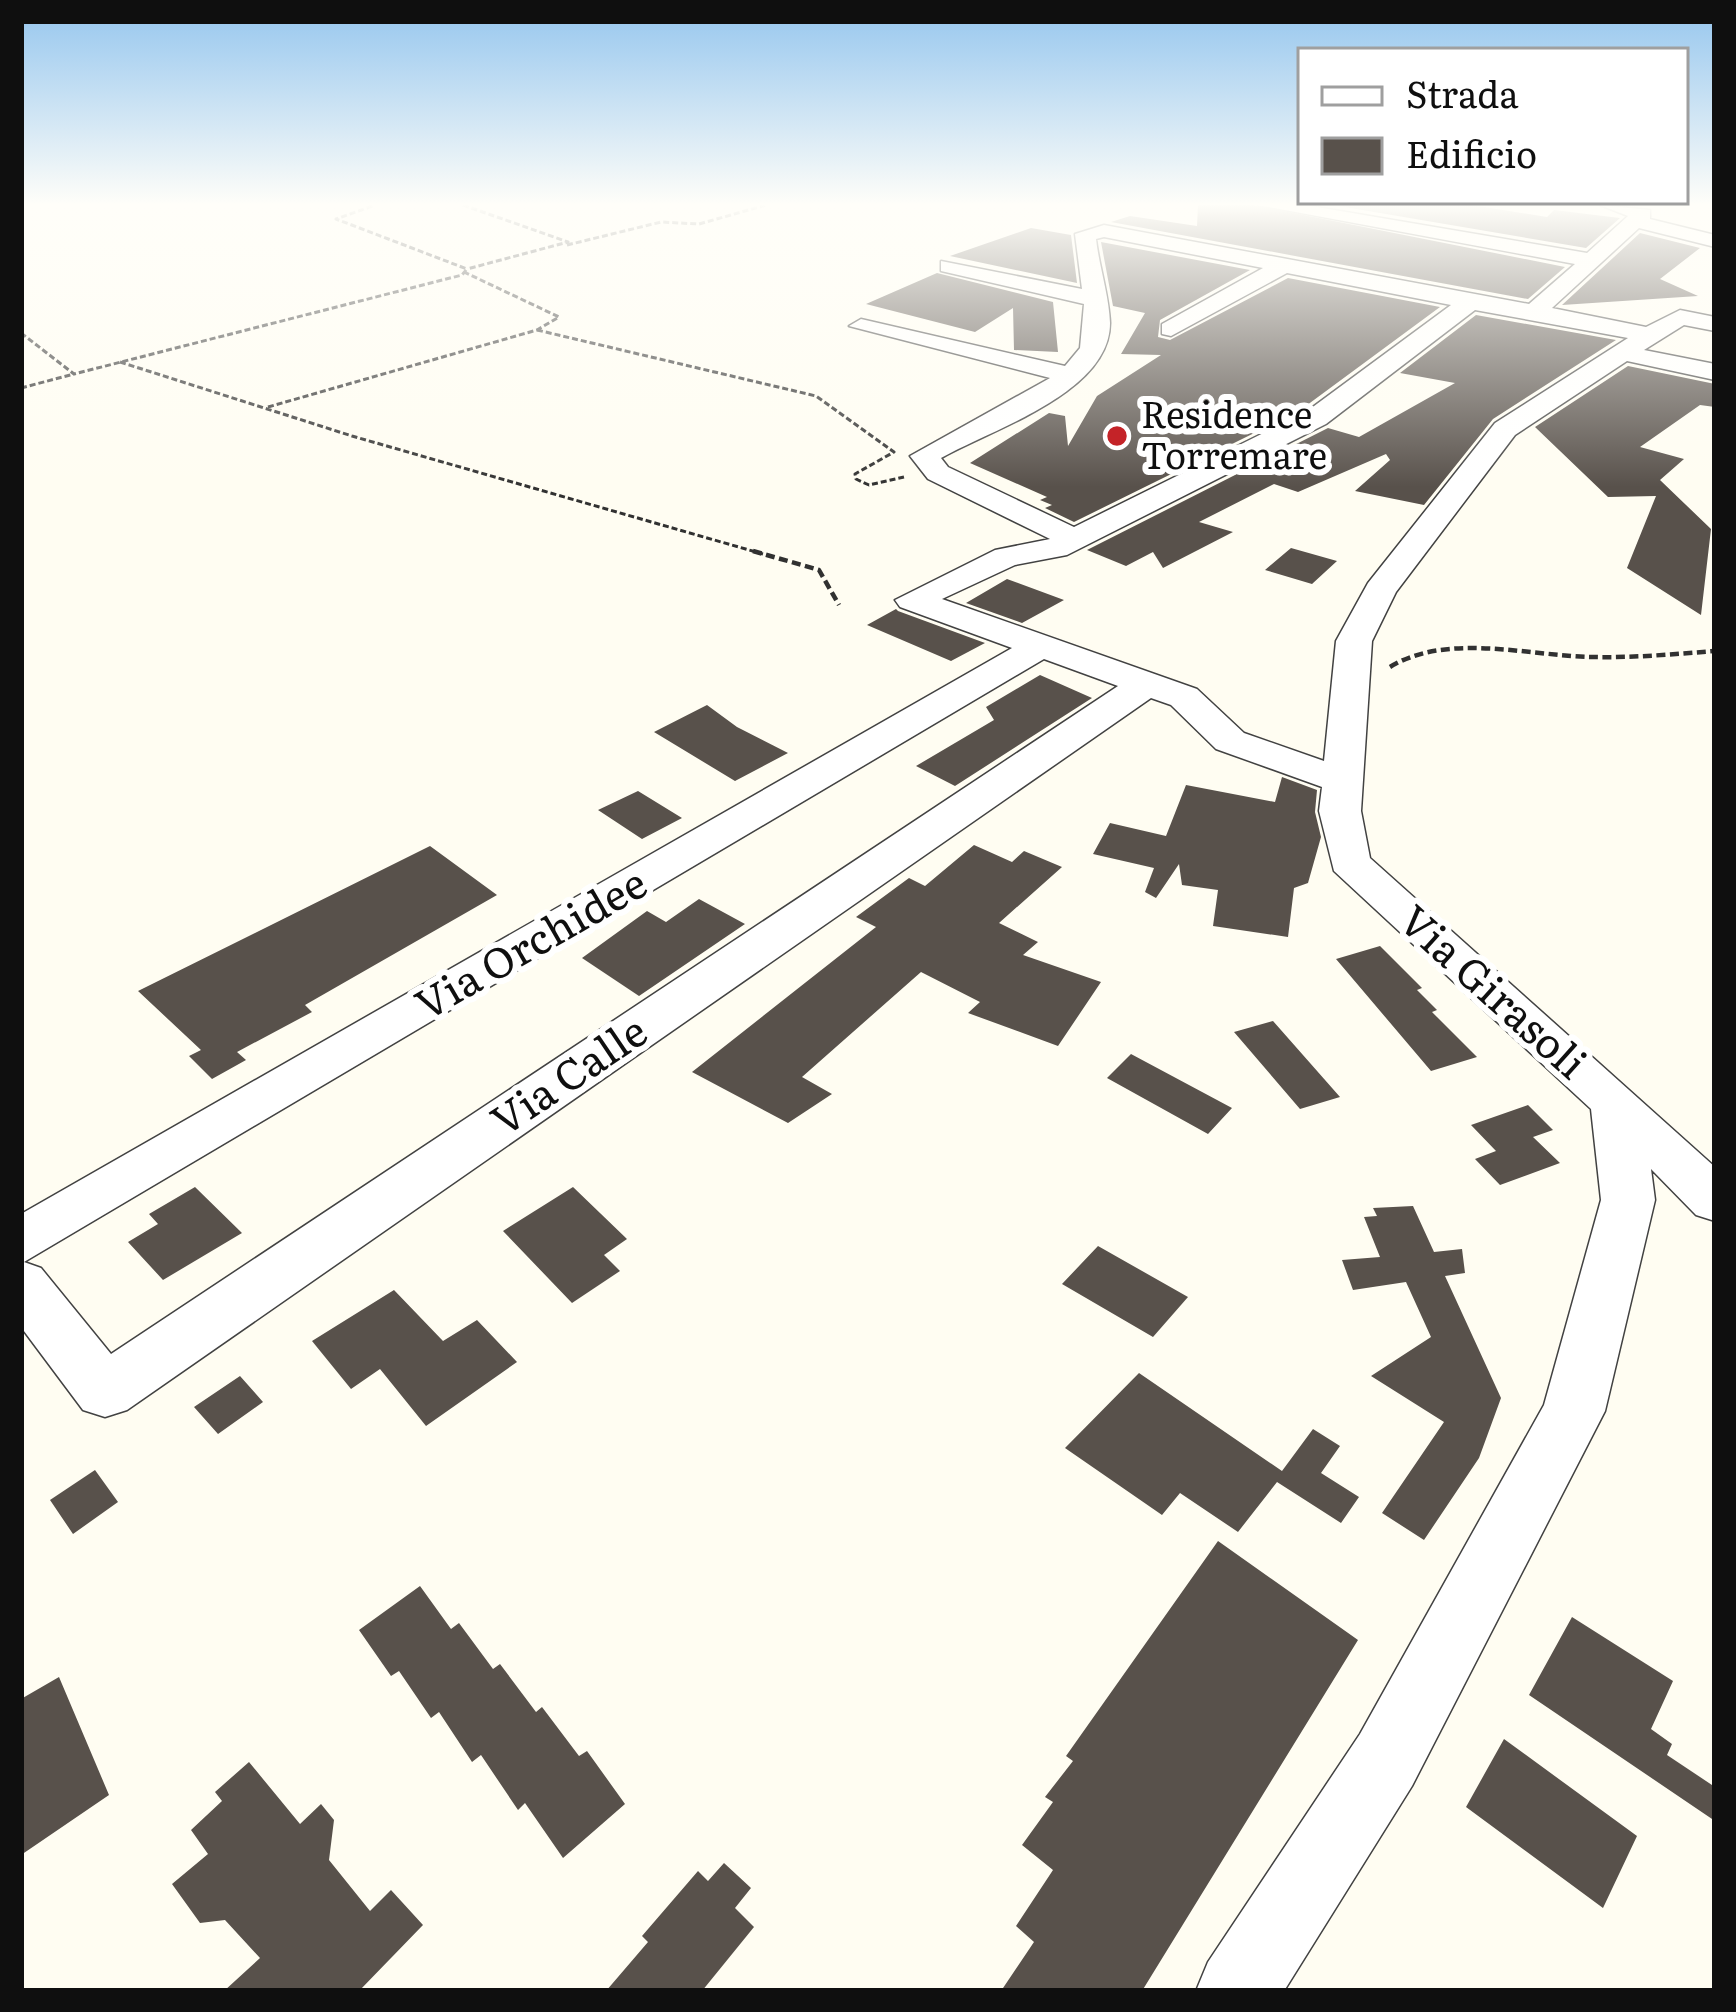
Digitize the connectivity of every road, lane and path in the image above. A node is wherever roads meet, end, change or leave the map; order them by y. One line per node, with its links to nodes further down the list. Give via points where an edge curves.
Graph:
1 (1094, 298): 19 (street, via 1096,339)
2 (357, 299): 16 (path)
3 (523, 299): 13 (path, via 559,317)
4 (1225, 299): 12 (street)
5 (1454, 299): 8 (street)
6 (1549, 299): 9 (street)
7 (1707, 299): 15 (street, Via Girasoli)
8 (1470, 302): 9 (street); 23 (street, via 1316,418)
9 (1534, 312): 15 (street)
10 (1715, 324): 15 (street)
11 (861, 326): 19 (street)
12 (1171, 329)
13 (537, 330): 21 (path); 22 (path, via 816,396 894,452 856,479 869,485)
14 (21, 333): 18 (path)
15 (1650, 335): 17 (street); 29 (street, Via Girasoli, via 1505,429 1379,590 1354,641)
16 (120, 362): 18 (path); 21 (path)
17 (1715, 372)
18 (74, 374): 20 (path)
19 (1072, 375): 23 (street, via 923,456 938,473)
20 (21, 388)
21 (265, 408): 24 (path, via 819,570)
22 (913, 473)
23 (1075, 539): 25 (street, via 1006,557 913,600)
24 (839, 605)
25 (1041, 646): 27 (street); 32 (street, Via Orchidee)
26 (1715, 651): 28 (path, via 1586,657 1502,648 1416,656 1392,662)
27 (1120, 670): 29 (street, via 1184,698 1229,741); 33 (street, Via Calle, via 105,1391)
28 (1387, 674)
29 (1343, 781): 30 (street, Via Girasoli, via 1348,862)
30 (1616, 1102): 31 (street); 34 (street, Via Girasoli, via 1628,1200 1574,1411 1386,1760)
31 (1715, 1200)
32 (21, 1241)
33 (21, 1284)
34 (1238, 1991)

